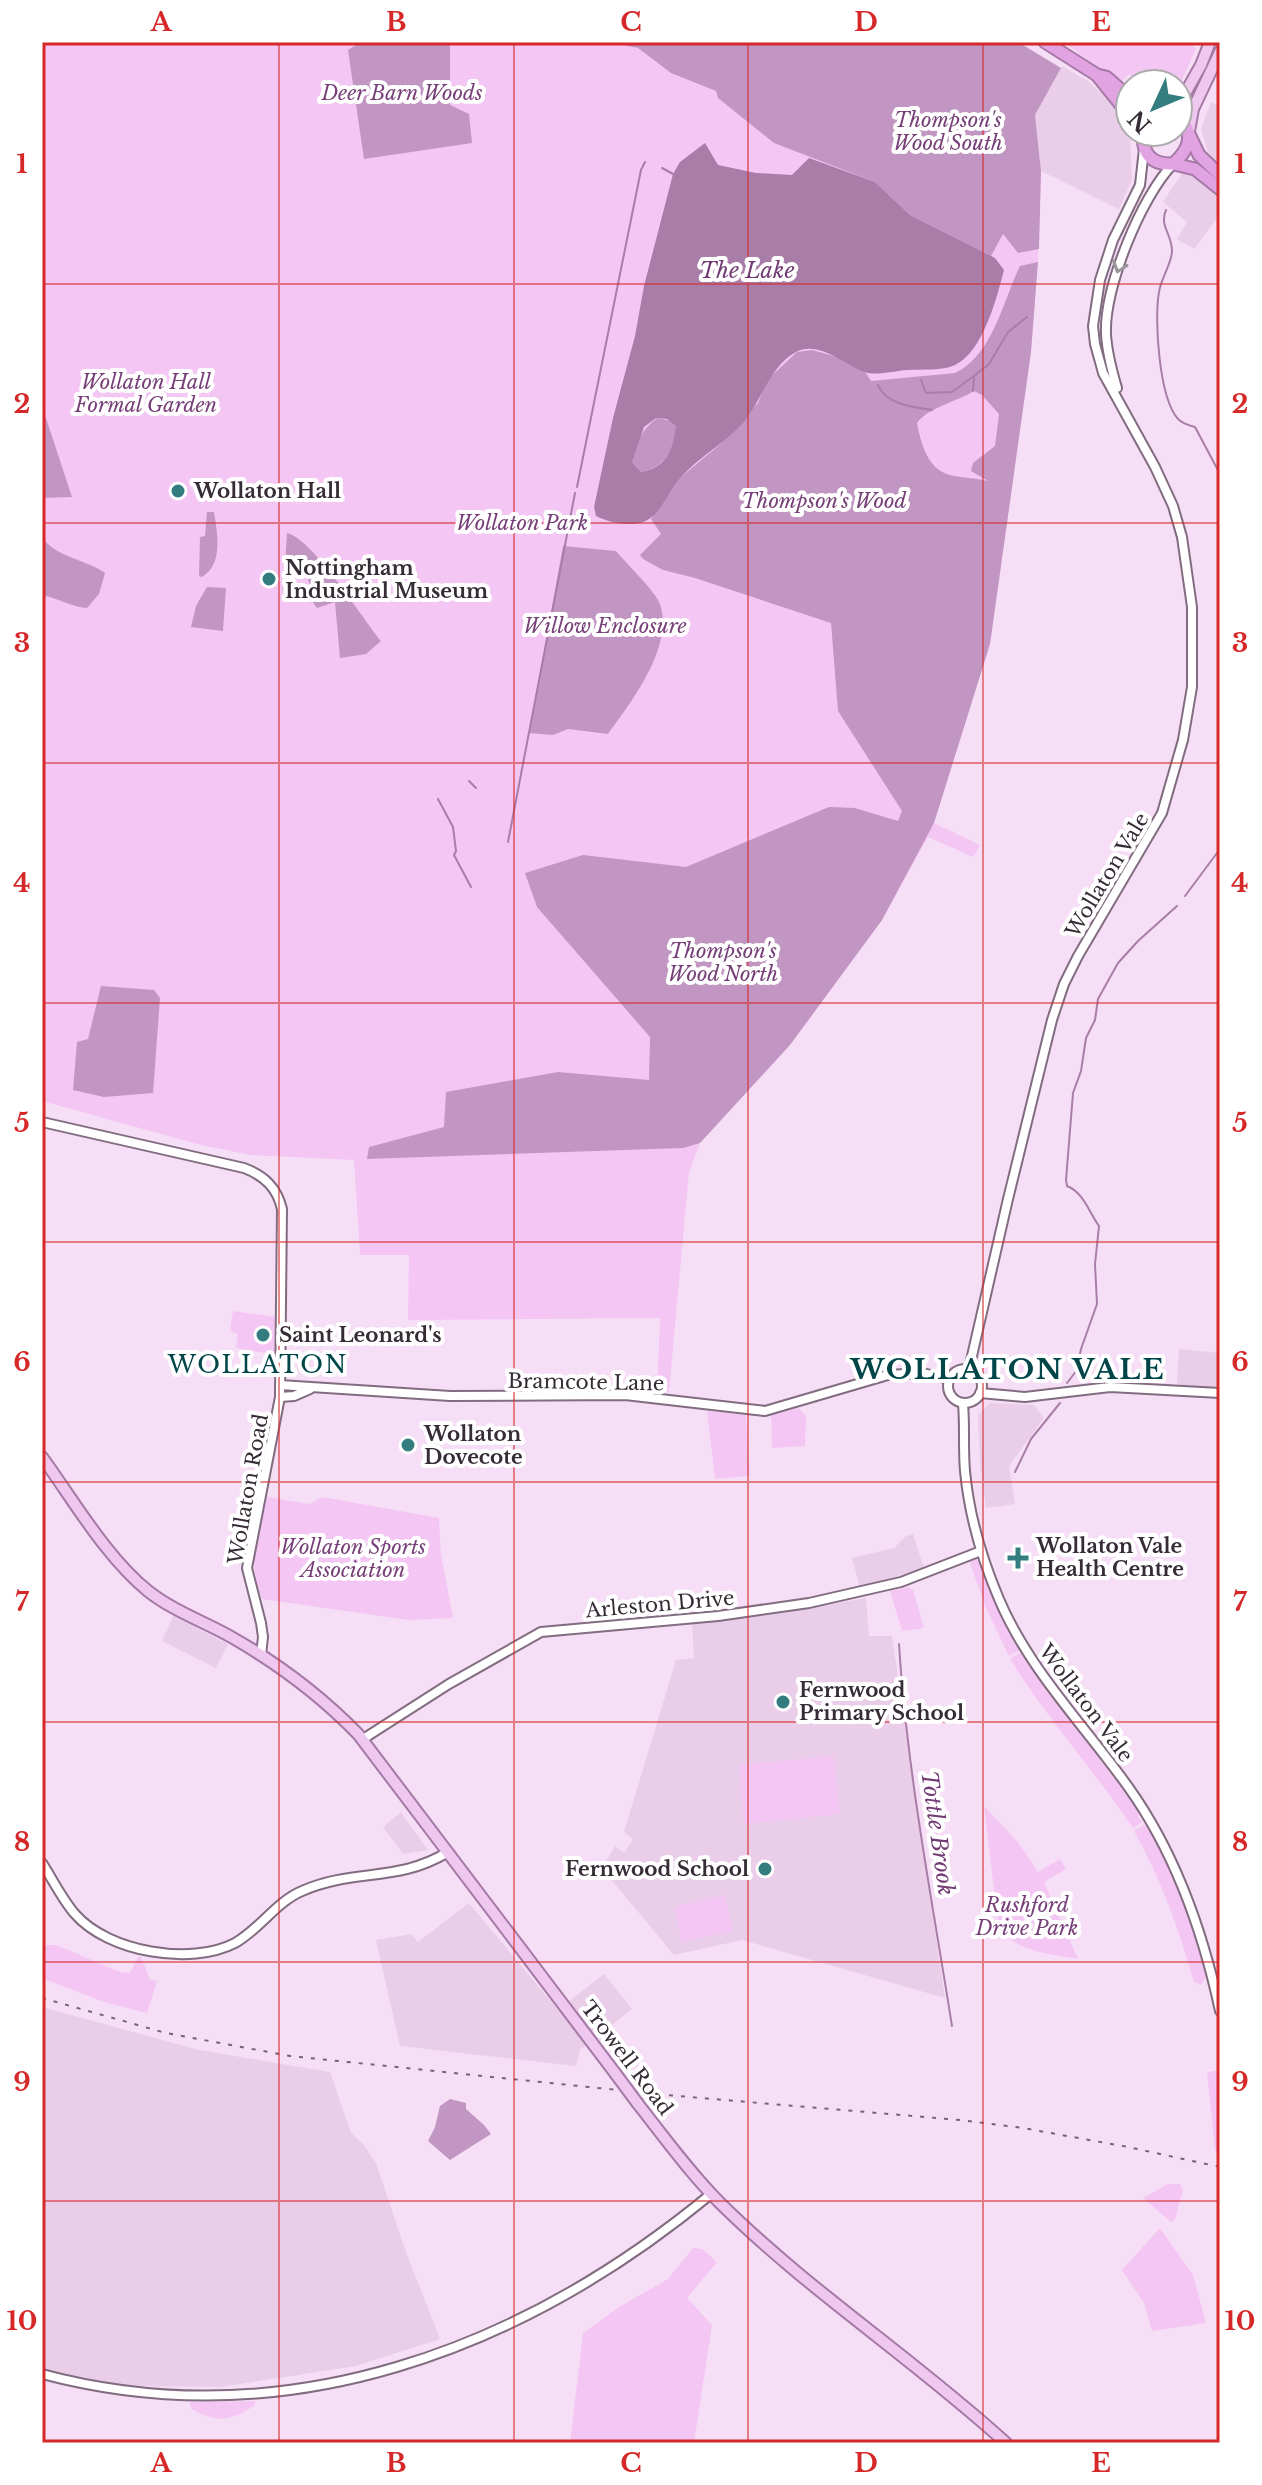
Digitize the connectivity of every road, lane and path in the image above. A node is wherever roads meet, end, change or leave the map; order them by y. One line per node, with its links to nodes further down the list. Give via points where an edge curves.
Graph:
1 (1045, 42): 5 (highway)
2 (1210, 42): 4 (main road)
3 (1220, 52): 8 (main road)
4 (1194, 74)
5 (1097, 75): 6 (highway); 7 (highway)
6 (1114, 84)
7 (1114, 96)
8 (1194, 107)
9 (1194, 144): 14 (highway)
10 (1142, 148): 16 (street, Wollaton Vale, via 1141,181)
11 (1148, 148): 13 (highway, via 1157,163)
12 (1186, 148): 13 (highway)
13 (1174, 164): 15 (highway, via 1198,171); 17 (street, Wollaton Vale)
14 (1220, 175)
15 (1220, 189)
16 (1129, 207): 17 (street); 18 (street, Wollaton Vale)
17 (1142, 213): 19 (street, Wollaton Vale, one-way to 19)
18 (1098, 289): 19 (street); 20 (street, Wollaton Vale, via 1095,344 1103,373)
19 (1111, 291): 20 (street, Wollaton Vale, via 1106,334)
20 (1121, 400): 22 (street, Wollaton Vale, via 1173,506 1182,537 1192,607 1192,687 1162,813 1078,956 1052,1020)
21 (42, 1122): 24 (street, Wollaton Road, via 236,1165 269,1182 282,1209)
22 (969, 1369): 23 (street, via 959,1369); 26 (street, via 978,1379)
23 (949, 1379): 25 (street, Bramcote Lane, via 922,1373 888,1375 765,1411 625,1395 462,1397); 29 (street, Wollaton Vale, via 952,1394)
24 (280, 1385): 25 (street, Bramcote Lane); 28 (street, Wollaton Road)
25 (312, 1388): 28 (street, Bramcote Lane)
26 (980, 1393): 27 (street, via 1025,1397 1110,1387); 29 (street)
27 (1220, 1393)
28 (280, 1397): 32 (street, Wollaton Road, via 247,1568 261,1623)
29 (963, 1404): 31 (street, Wollaton Vale, via 965,1475)
30 (42, 1457): 32 (main road, Trowell Road, via 141,1585)
31 (981, 1551): 33 (street, Arleston Drive, via 890,1585 809,1603 541,1632); 36 (street, Wollaton Vale, via 1025,1649 1161,1839 1191,1909)
32 (261, 1655): 33 (main road, Trowell Road, via 328,1703)
33 (363, 1739): 34 (main road, Trowell Road)
34 (448, 1852): 35 (street, via 404,1872 345,1877 302,1891 236,1942 198,1954 109,1939 76,1914); 37 (main road, Trowell Road, bridge)
35 (42, 1863)
36 (1220, 2011)
37 (711, 2194): 38 (street, via 607,2272 514,2323 431,2357 336,2383 258,2395 188,2396 99,2389); 39 (main road, Trowell Road, via 787,2264)
38 (42, 2374)
39 (1006, 2443)

